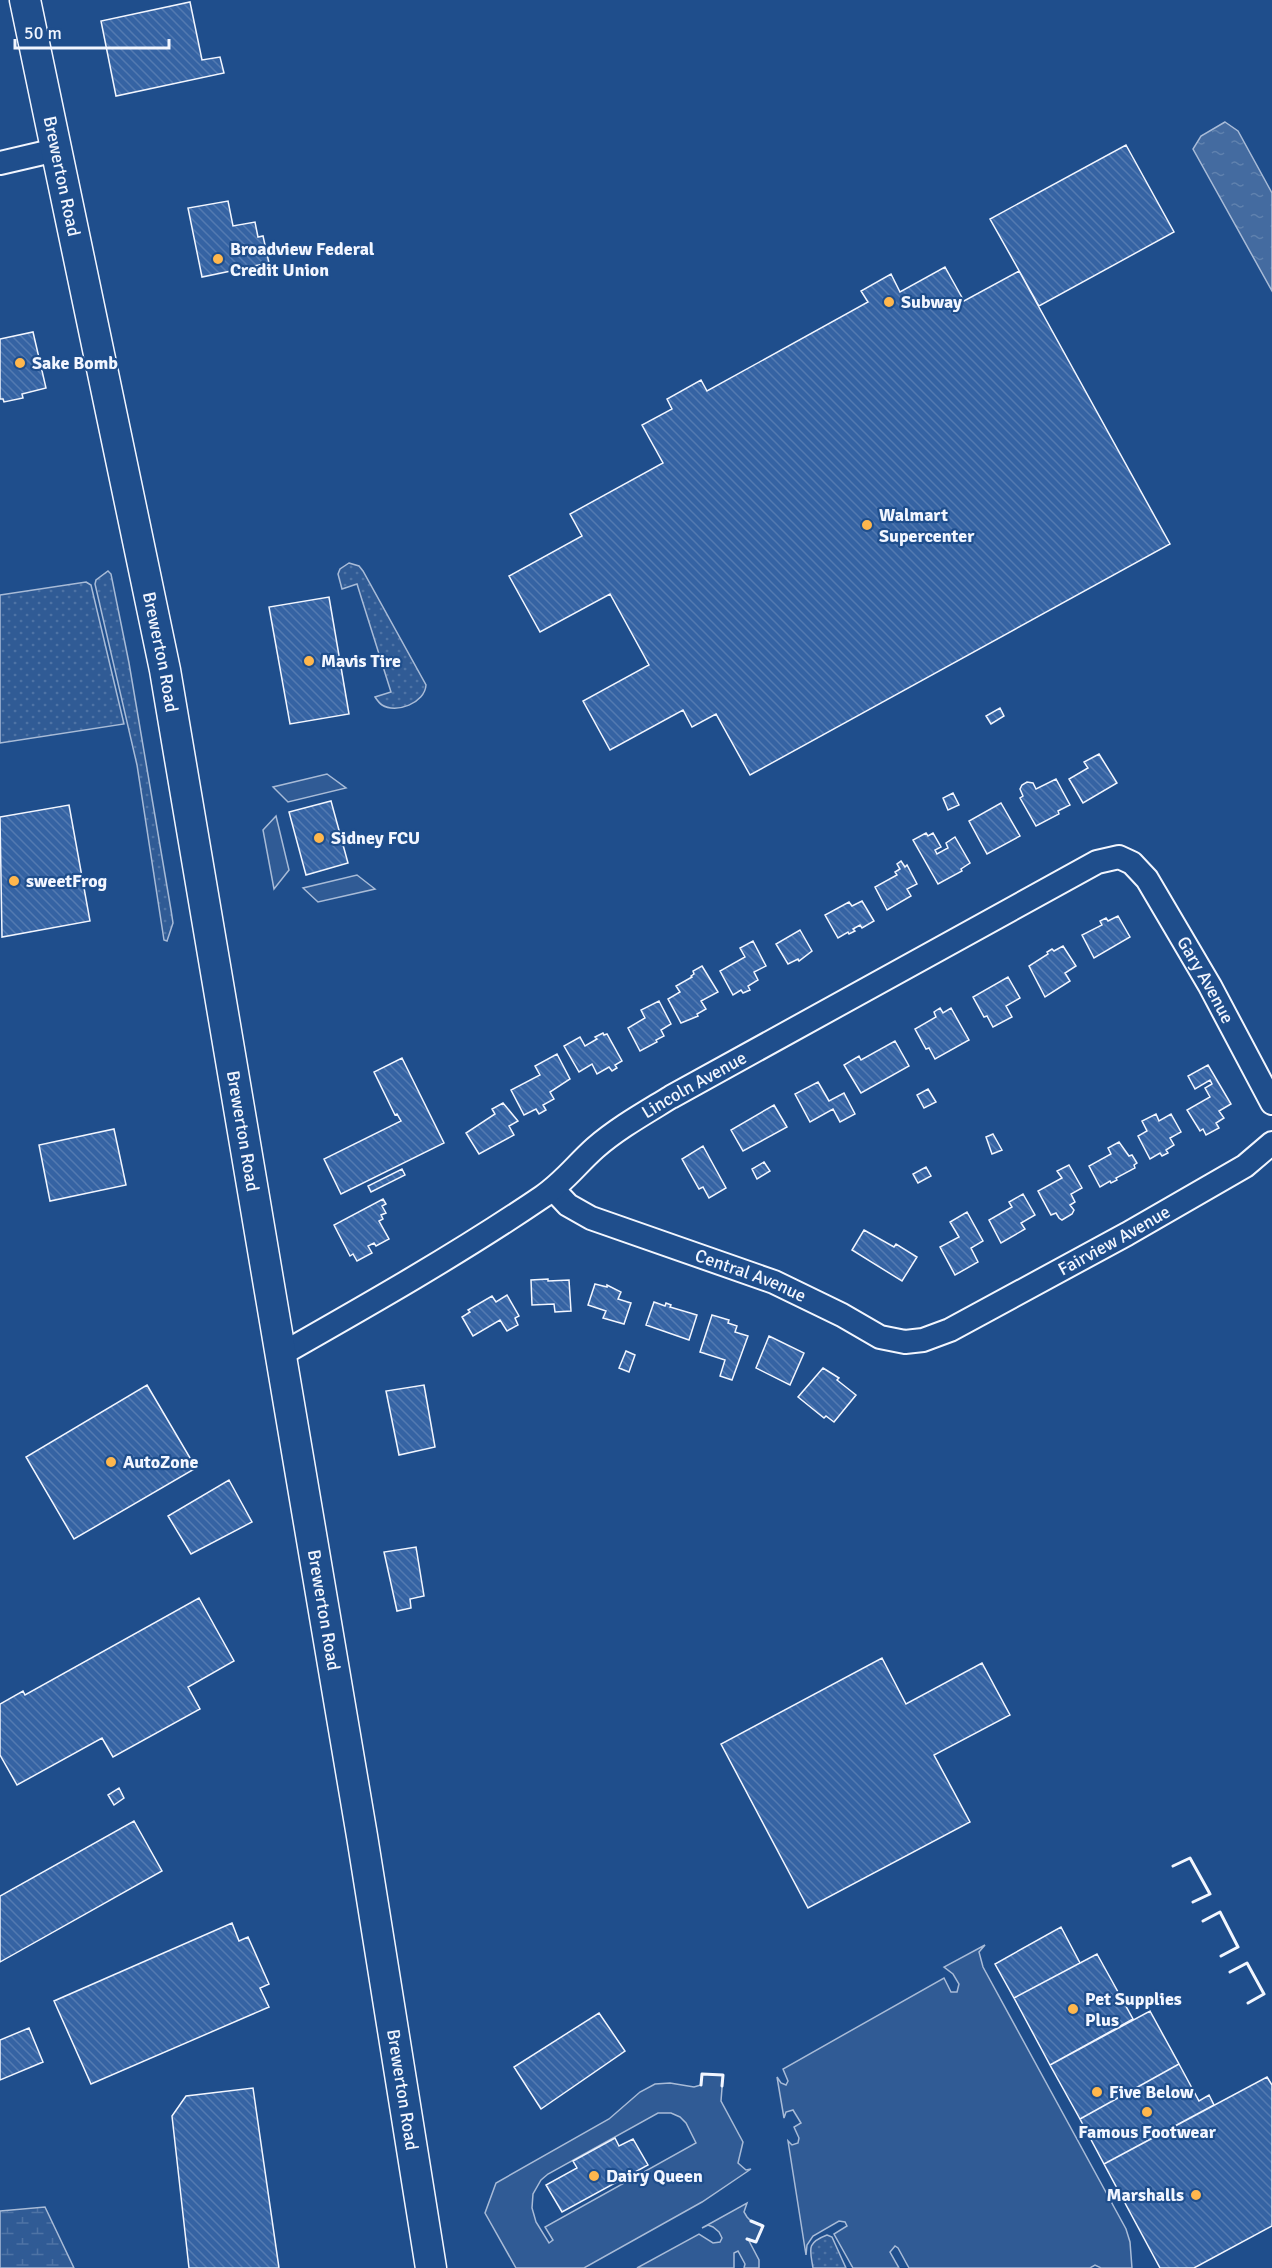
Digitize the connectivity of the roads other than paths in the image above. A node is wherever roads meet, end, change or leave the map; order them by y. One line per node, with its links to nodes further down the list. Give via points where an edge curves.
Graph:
1 (25, 0): 2 (main road, Brewerton Road)
2 (56, 150): 3 (street); 9 (main road, Brewerton Road, via 165,670)
3 (0, 163)
4 (1132, 864): 5 (street, Gary Avenue, via 1147,879 1204,976); 7 (street, Lincoln Avenue, via 1119,857 1097,862 671,1097 617,1131)
5 (1272, 1103)
6 (1272, 1143): 8 (street, Fairview Avenue, via 1245,1166)
7 (553, 1189): 8 (street, Central Avenue, via 568,1205 591,1218 774,1282 880,1337 905,1342); 9 (street, Lincoln Avenue, via 387,1294)
8 (950, 1330)
9 (280, 1355): 10 (main road, Brewerton Road)
10 (431, 2268)

